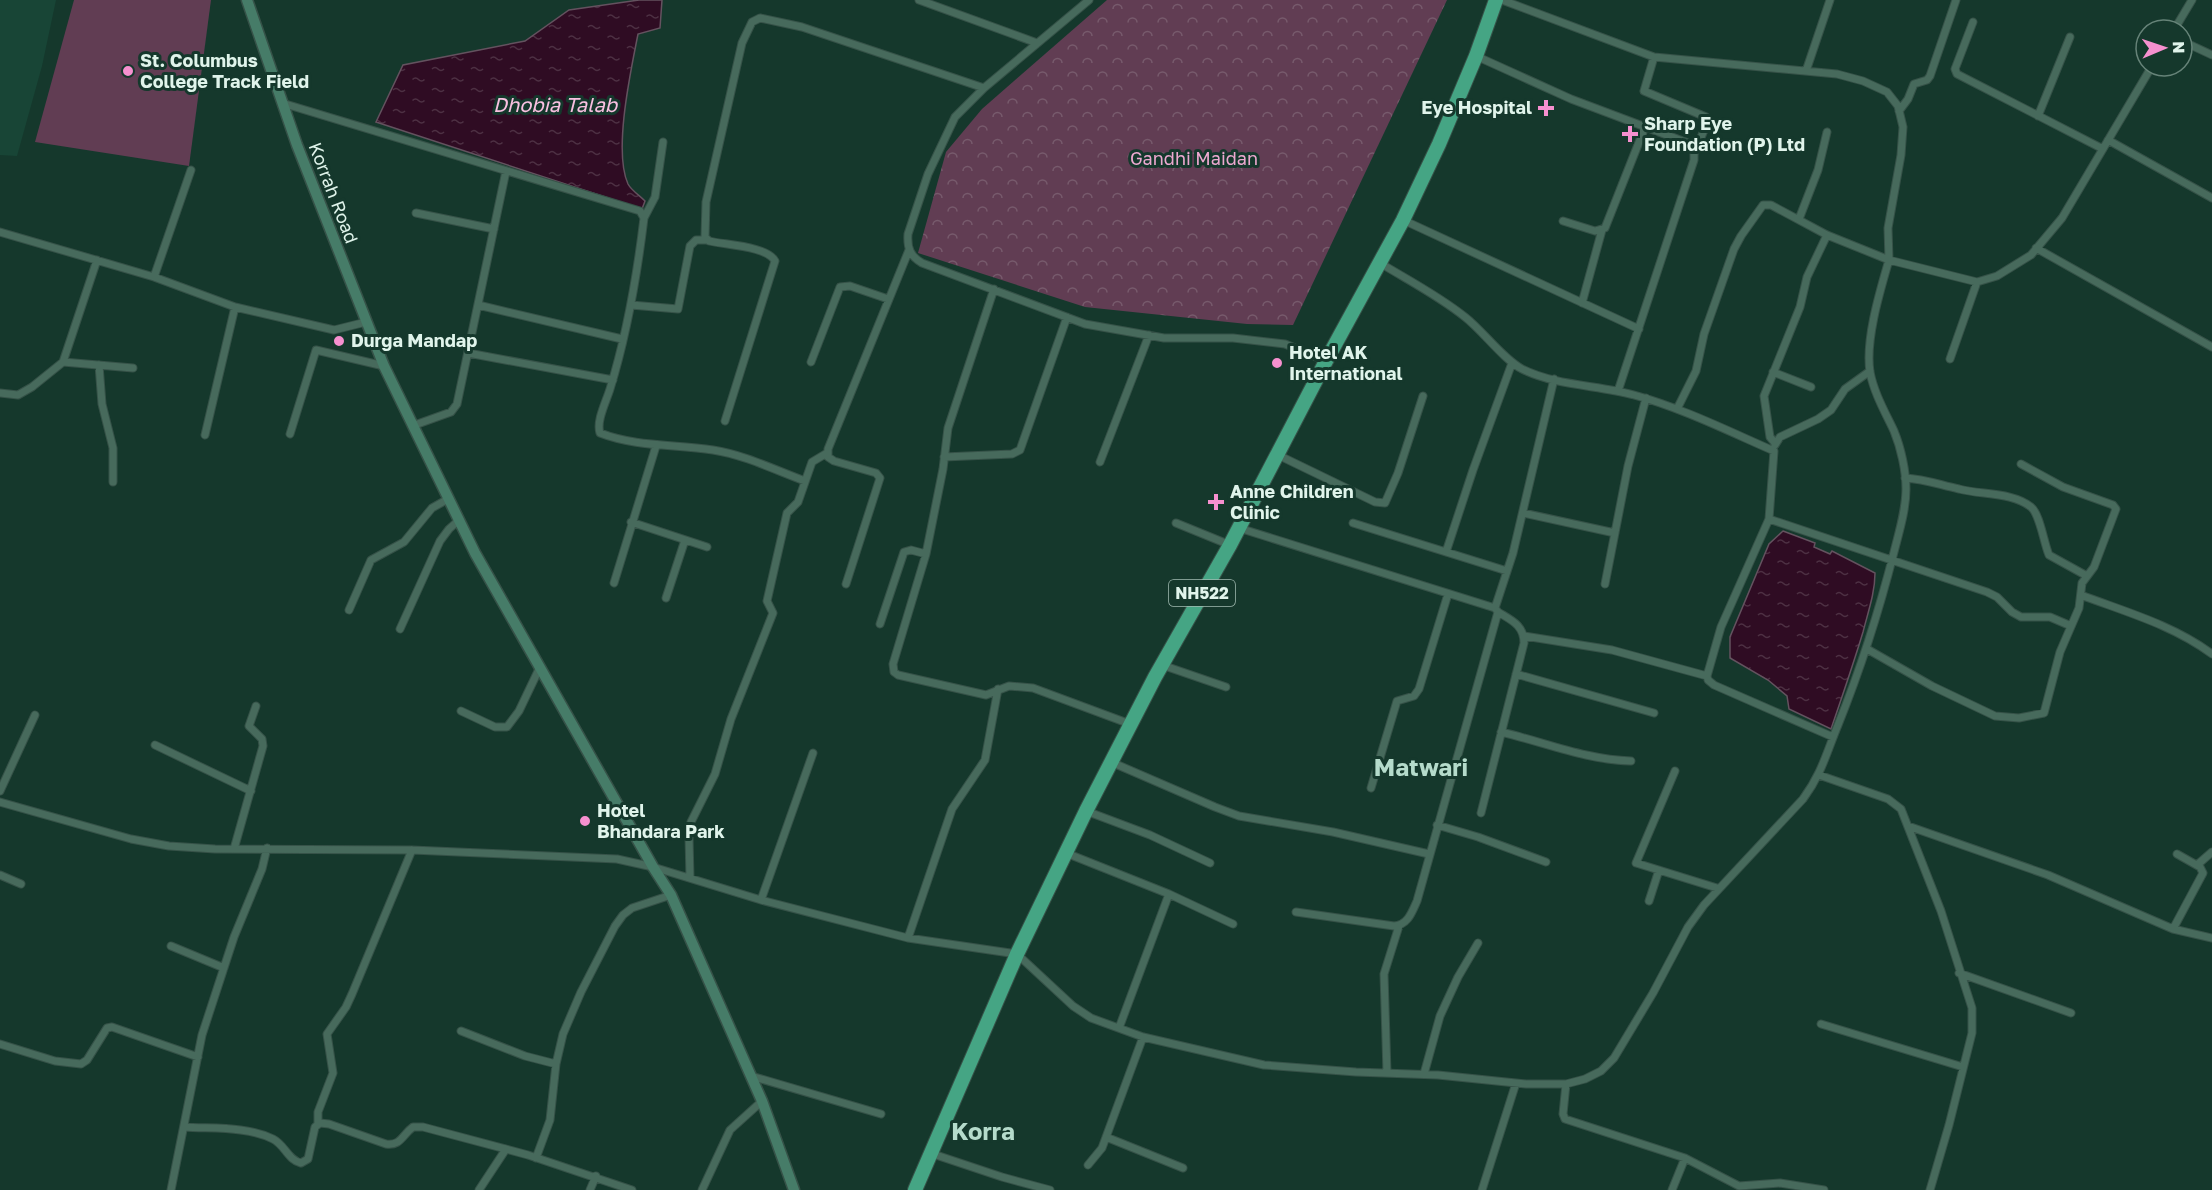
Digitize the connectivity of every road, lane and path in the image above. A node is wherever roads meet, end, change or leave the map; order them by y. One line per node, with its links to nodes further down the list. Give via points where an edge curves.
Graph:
1 (247, 0): 20 (main road, Korrah Road)
2 (919, 0): 12 (street)
3 (1089, 0): 12 (street)
4 (1496, 0): 15 (highway, NH522)
5 (1502, 0): 16 (street)
6 (1830, 0): 17 (street)
7 (1956, 0): 21 (street, via 1930,76 1914,84)
8 (2192, 0): 9 (street)
9 (2181, 18)
10 (1973, 22): 22 (street, via 1955,69 1957,74)
11 (2070, 37): 22 (street)
12 (1037, 43): 19 (street)
13 (2194, 47): 14 (street)
14 (2212, 55)
15 (1476, 56): 23 (street); 35 (highway, NH522)
16 (1654, 57): 17 (street); 28 (street, via 1644,91 1706,117)
17 (1806, 71): 21 (street, via 1851,77 1875,86 1893,99)
18 (2145, 78): 25 (street)
19 (984, 88): 41 (street, via 802,27 756,19 742,44 708,191); 43 (street, via 955,117 944,137 908,234)
20 (282, 103): 30 (street); 56 (main road, Korrah Road)
21 (1899, 111): 45 (street, via 1903,127 1888,228)
22 (2038, 116): 27 (street)
23 (1645, 127): 28 (street, via 1688,143); 38 (street)
24 (1827, 132): 34 (street, via 1818,170)
25 (2108, 140): 27 (street); 31 (street)
26 (663, 142): 33 (street, via 655,197)
27 (2103, 149): 42 (street, via 2062,218)
28 (1695, 152): 57 (street)
29 (191, 171): 47 (street)
30 (506, 171): 33 (street, via 638,210); 37 (street)
31 (2212, 198)
32 (416, 213): 37 (street)
33 (644, 218): 53 (street)
34 (1799, 219): 40 (street); 79 (street, via 1765,204 1741,236 1704,334 1696,371)
35 (1403, 220): 46 (highway, NH522); 51 (street)
36 (1563, 221): 38 (street, via 1590,231)
37 (494, 229): 52 (street)
38 (1602, 230): 51 (street)
39 (0, 232): 44 (street)
40 (1827, 235): 45 (street); 71 (street, via 1807,277 1800,307)
41 (706, 240): 53 (street, via 696,240 690,246 678,309); 80 (street, via 753,249 775,260)
42 (2036, 248): 48 (street, via 2014,266); 60 (street)
43 (909, 250): 49 (street, via 922,263); 50 (street)
44 (97, 260): 47 (street); 64 (street)
45 (1889, 260): 48 (street); 70 (street, via 1877,300)
46 (1380, 263): 63 (highway, NH522); 66 (street, via 1464,316)
47 (154, 277): 54 (street)
48 (1977, 282): 62 (street)
49 (994, 289): 55 (street); 89 (street, via 948,429)
50 (888, 299): 65 (street, via 850,286 840,287); 87 (street)
51 (1582, 303): 57 (street)
52 (478, 305): 59 (street); 61 (street)
53 (631, 305): 59 (street)
54 (235, 308): 56 (street, via 334,330); 83 (street)
55 (1067, 317): 58 (street); 89 (street, via 1020,450 1012,454)
56 (366, 322): 68 (main road, Korrah Road)
57 (1639, 329): 75 (street)
58 (1149, 335): 63 (street, via 1285,344); 90 (street)
59 (622, 339): 73 (street)
60 (2212, 347)
61 (468, 353): 73 (street); 81 (street, via 455,409)
62 (1950, 359)
63 (1326, 361): 88 (highway, NH522)
64 (63, 362): 67 (street); 76 (street, via 22,393)
65 (811, 362)
66 (1512, 363): 72 (street); 107 (street)
67 (99, 365): 69 (street); 93 (street, via 102,404 113,448)
68 (384, 366): 81 (main road, Korrah Road); 82 (street, via 316,350)
69 (133, 368)
70 (1870, 371): 84 (street, via 1845,389 1831,410); 92 (street, via 1895,434)
71 (1773, 372): 74 (street); 84 (street, via 1764,396 1770,436)
72 (1554, 379): 75 (street); 96 (street)
73 (613, 380): 85 (street, via 600,433)
74 (1811, 387)
75 (1618, 391): 78 (street)
76 (0, 393)
77 (1423, 396): 88 (street, via 1385,503 1375,502)
78 (1646, 398): 79 (street); 103 (street)
79 (1677, 409): 86 (street)
80 (725, 421)
81 (412, 426): 95 (main road, Korrah Road)
82 (290, 434)
83 (205, 435)
84 (1775, 443): 86 (street)
85 (656, 446): 94 (street, via 727,453); 99 (street)
86 (1774, 452): 97 (street)
87 (827, 453): 94 (street, via 813,460); 113 (street, via 834,461 876,473 880,478)
88 (1278, 455): 102 (highway, NH522)
89 (944, 457): 108 (street)
90 (1100, 462)
91 (2021, 464): 111 (street, via 2063,487 2116,506 2109,531)
92 (1905, 478): 109 (street, via 1904,511); 111 (street, via 2002,496 2030,506 2051,557)
93 (113, 482)
94 (805, 482): 166 (street, via 798,502 785,517 767,601 773,613 731,718 715,774 691,822)
95 (448, 499): 98 (main road, Korrah Road); 118 (street, via 432,508 404,542 371,560)
96 (1523, 513): 103 (street); 110 (street)
97 (1769, 519): 109 (street); 129 (street, via 1721,627)
98 (459, 520): 122 (street, via 440,541); 127 (main road, Korrah Road)
99 (631, 522): 104 (street); 112 (street)
100 (1176, 523): 105 (street)
101 (1353, 523): 107 (street)
102 (1239, 528): 105 (highway, NH522); 115 (street)
103 (1615, 533): 114 (street)
104 (685, 540): 106 (street); 117 (street)
105 (1230, 544): 126 (highway, NH522)
106 (707, 547)
107 (1446, 552): 110 (street)
108 (926, 554): 120 (street, via 904,552); 131 (street, via 893,664 894,672 982,694 989,695)
109 (1892, 560): 121 (street, via 1987,592 2021,617 2050,617); 124 (street)
110 (1507, 571): 119 (street)
111 (2087, 576): 116 (street)
112 (614, 583)
113 (846, 584)
114 (1605, 584)
115 (1448, 594): 119 (street); 145 (street, via 1419,689 1414,696 1397,701)
116 (2081, 595): 121 (street); 125 (street, via 2163,625)
117 (666, 598)
118 (349, 610)
119 (1496, 610): 123 (street, via 1520,627); 151 (street)
120 (880, 624)
121 (2071, 626): 124 (street, via 2058,657 2046,711 2019,718 1978,710)
122 (400, 629)
123 (1524, 636): 128 (street); 129 (street, via 1612,650)
124 (1867, 649): 138 (street)
125 (2212, 654)
126 (1162, 665): 130 (street); 136 (highway, NH522)
127 (540, 667): 133 (street, via 507,728 495,727); 163 (main road, Korrah Road)
128 (1516, 674): 134 (street); 137 (street)
129 (1707, 676): 138 (street, via 1714,685)
130 (1226, 687)
131 (998, 689): 136 (street, via 1033,688); 178 (street, via 985,760 948,818)
132 (256, 705): 147 (street, via 249,726 262,739 263,746)
133 (461, 711)
134 (1654, 713)
135 (35, 715): 146 (street)
136 (1130, 724): 142 (highway, NH522)
137 (1501, 732): 141 (street, via 1596,758); 150 (street)
138 (1833, 737): 144 (street)
139 (155, 745): 147 (street)
140 (813, 753): 171 (street)
141 (1631, 761)
142 (1111, 762): 149 (highway, NH522); 158 (street, via 1239,816)
143 (1675, 771): 164 (street, via 1636,863)
144 (1819, 775): 152 (street, via 1888,799 1901,809); 168 (street, via 1803,799)
145 (1371, 788)
146 (0, 791)
147 (251, 791): 153 (street)
148 (0, 802): 153 (street, via 131,839 169,846)
149 (1086, 811): 157 (highway, NH522); 161 (street)
150 (1481, 813)
151 (1437, 825): 158 (street); 160 (street)
152 (1908, 826): 176 (street, via 2048,875); 183 (street, via 1941,911)
153 (234, 849): 154 (street)
154 (267, 849): 155 (street); 182 (street)
155 (412, 850): 163 (street, via 603,856); 200 (street, via 346,1007 327,1034 333,1073 318,1112)
156 (2212, 852): 162 (street)
157 (1066, 853): 169 (street); 181 (highway, NH522)
158 (1429, 854): 175 (street, via 1417,901)
159 (2177, 854): 162 (street)
160 (1546, 862)
161 (1210, 863)
162 (2197, 865): 176 (street, via 2203,875)
163 (653, 867): 166 (street); 170 (main road, Korrah Road)
164 (1659, 870): 168 (street); 172 (street)
165 (0, 875): 167 (street)
166 (690, 878): 171 (street)
167 (21, 884)
168 (1717, 888): 197 (street, via 1688,927 1614,1058 1601,1071)
169 (1169, 894): 174 (street); 186 (street)
170 (671, 895): 191 (street, via 632,908 619,919 577,1001); 195 (main road, Korrah Road)
171 (761, 900): 178 (street)
172 (1649, 901)
173 (1296, 912): 175 (street)
174 (1233, 924)
175 (1399, 926): 193 (street, via 1384,974)
176 (2173, 929): 177 (street)
177 (2212, 938)
178 (908, 939): 181 (street)
179 (1478, 943): 194 (street, via 1440,1016)
180 (171, 946): 182 (street)
181 (1017, 954): 186 (street, via 1073,1006 1091,1018); 204 (highway, NH522)
182 (224, 968): 190 (street)
183 (1959, 973): 184 (street); 192 (street, via 1969,997 1973,1024)
184 (2071, 1013)
185 (1821, 1024): 192 (street)
186 (1119, 1028): 188 (street)
187 (461, 1031): 191 (street)
188 (1143, 1037): 193 (street, via 1264,1065); 202 (street)
189 (0, 1044): 190 (street, via 55,1061 81,1064 107,1028 112,1027)
190 (198, 1057): 201 (street)
191 (556, 1064): 205 (street, via 550,1120)
192 (1964, 1067): 222 (street)
193 (1387, 1073): 194 (street)
194 (1424, 1074): 196 (street)
195 (750, 1075): 198 (main road, Korrah Road); 199 (street)
196 (1516, 1083): 197 (street); 219 (street)
197 (1566, 1084): 206 (street, via 1565,1119)
198 (762, 1101): 215 (street, via 730,1130); 216 (main road, Korrah Road)
199 (881, 1114)
200 (318, 1124): 201 (street, via 308,1159 302,1163 265,1136); 203 (street, via 329,1124 390,1145 399,1144 410,1129 418,1126)
201 (184, 1127): 211 (street)
202 (1106, 1137): 207 (street); 208 (street)
203 (507, 1149): 205 (street); 212 (street)
204 (930, 1153): 217 (highway, NH522); 218 (street)
205 (536, 1158): 209 (street)
206 (1685, 1158): 210 (street, via 1735,1185); 220 (street)
207 (1088, 1165)
208 (1183, 1168)
209 (596, 1176): 213 (street); 214 (street)
210 (1753, 1188): 221 (street, via 1780,1184)
211 (171, 1190)
212 (479, 1190)
213 (590, 1190)
214 (632, 1190)
215 (702, 1190)
216 (794, 1190)
217 (915, 1190)
218 (1050, 1190)
219 (1482, 1190)
220 (1672, 1190)
221 (1824, 1190)
222 (1930, 1190)

